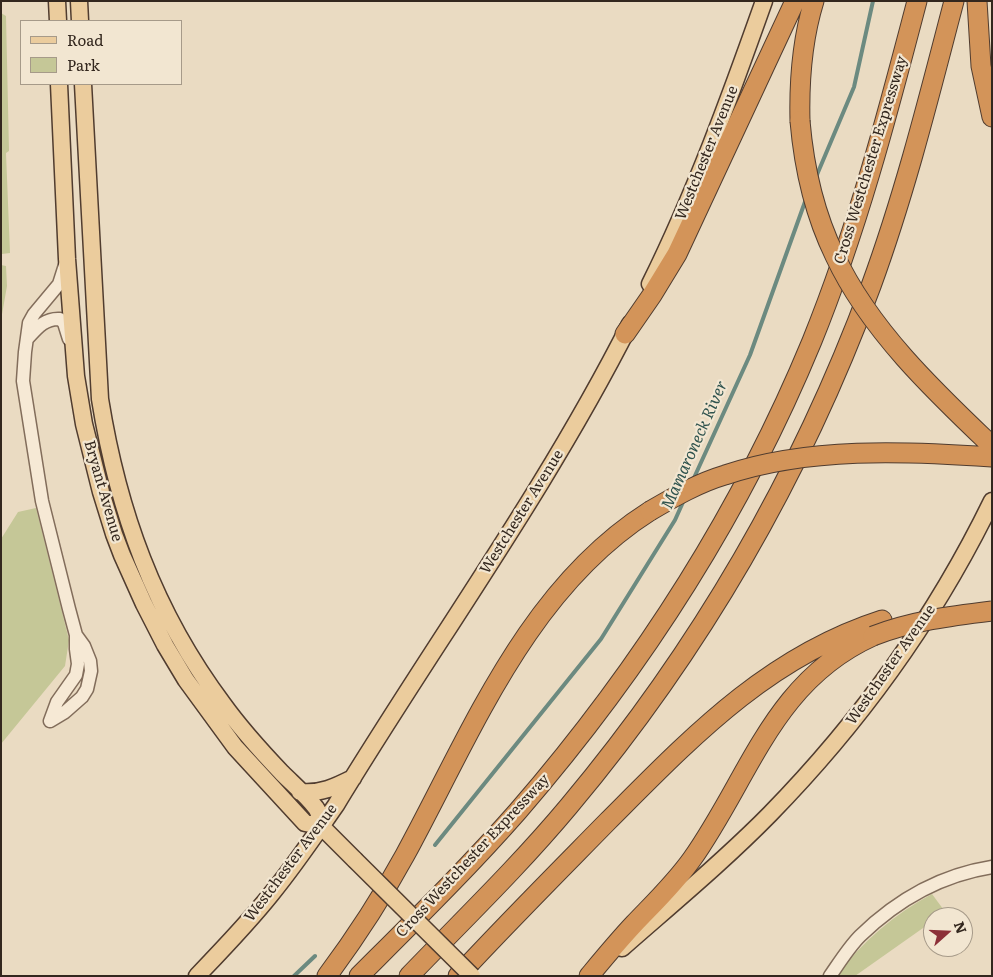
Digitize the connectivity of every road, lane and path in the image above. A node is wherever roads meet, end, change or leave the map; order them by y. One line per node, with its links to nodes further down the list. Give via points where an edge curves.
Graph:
1 (57, 1): 9 (main road)
2 (79, 1): 10 (main road)
3 (764, 1): 15 (main road, Westchester Avenue, via 694,187)
4 (795, 1): 15 (highway, via 676,254)
5 (814, 1): 18 (highway, bridge, via 802,53 800,121 805,165 825,233 846,278 873,318 904,356)
6 (917, 1): 30 (highway, Cross Westchester Expressway, via 867,186 829,296 781,411 718,531 650,641 573,745 501,831)
7 (954, 1): 31 (highway, via 908,170 871,286 813,425 750,547 671,673 584,788 516,866)
8 (977, 1): 13 (highway, via 981,66)
9 (58, 20)
10 (80, 20)
11 (59, 85): 14 (main road, Bryant Avenue)
12 (83, 85): 25 (main road, Bryant Avenue, via 100,399 107,445 121,500 152,582 193,660 242,729)
13 (992, 118)
14 (67, 259): 16 (street, via 59,284 34,314); 17 (main road, Bryant Avenue)
15 (625, 334): 24 (main road, Westchester Avenue, via 540,483)
16 (28, 338): 17 (street, via 42,323 60,319); 23 (street, via 23,381 30,435 42,501)
17 (73, 350): 26 (main road, Bryant Avenue, via 84,424 101,492 122,555 164,645 235,747 305,823)
18 (992, 446)
19 (992, 457): 29 (highway, bridge, via 870,454 779,461 723,475 684,492 650,510 620,532 593,554 560,590 530,631 491,693 384,891)
20 (992, 501): 34 (main road, Westchester Avenue, via 918,630 835,742 752,832)
21 (992, 609): 22 (highway, bridge)
22 (877, 628): 32 (highway, via 840,635 808,651 726,708 676,753); 34 (highway, via 828,662 795,692 692,859)
23 (76, 636): 23 (street, via 76,675 57,702 50,720 65,712 87,689 90,661)
24 (353, 778): 25 (main road, via 328,790); 26 (main road, Westchester Avenue)
25 (300, 792): 26 (main road, Bryant Avenue, via 318,810)
26 (321, 826): 28 (main road, Westchester Avenue, via 273,893); 33 (main road, Bryant Avenue, bridge)
27 (992, 867): 35 (street, via 945,879 896,906 859,937)
28 (196, 976)
29 (327, 976)
30 (359, 976)
31 (408, 976)
32 (458, 976)
33 (472, 976)
34 (590, 976)
35 (830, 976)

